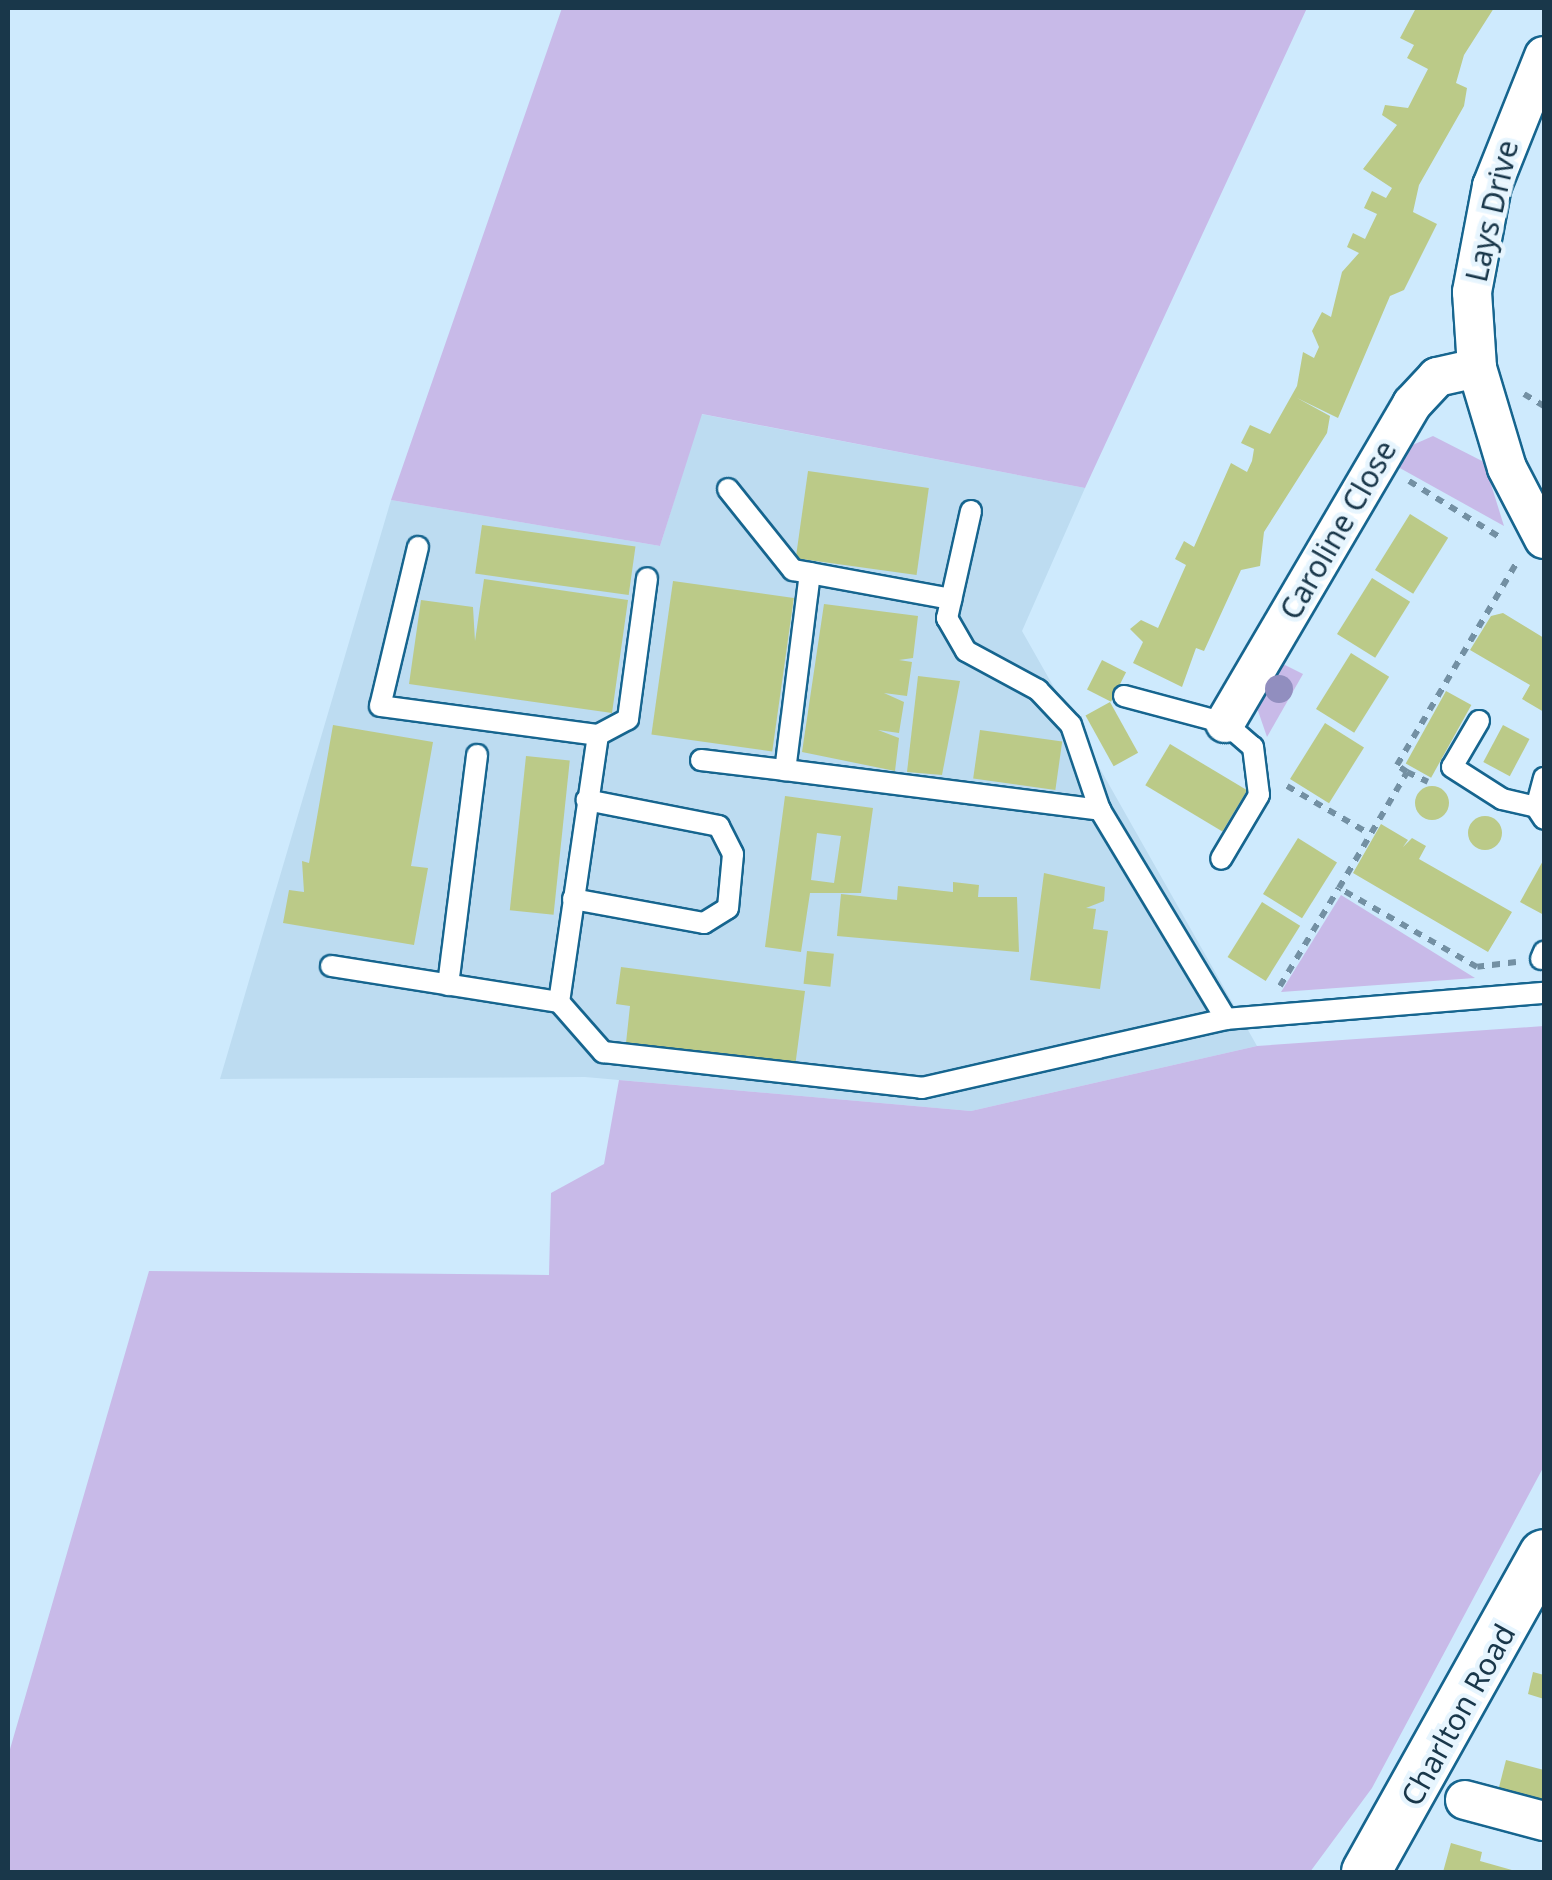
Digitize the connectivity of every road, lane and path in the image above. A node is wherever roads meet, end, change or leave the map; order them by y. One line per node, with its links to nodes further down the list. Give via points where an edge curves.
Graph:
1 (1544, 56): 2 (street, Lays Drive, via 1492,186 1472,292)
2 (1477, 368): 3 (street, Caroline Close, via 1437,376); 6 (street, Lays Drive, via 1506,468)
3 (1377, 461): 7 (path); 14 (street, Caroline Close)
4 (728, 489): 9 (lane, via 764,544)
5 (970, 510): 11 (lane)
6 (1544, 539)
7 (1507, 542)
8 (418, 547): 15 (lane, via 380,706)
9 (810, 573): 11 (lane); 18 (lane)
10 (647, 578): 15 (lane, via 628,719)
11 (951, 599): 22 (lane, via 946,618 966,652 1038,690 1071,725)
12 (1124, 696): 14 (lane)
13 (1479, 721): 23 (lane, via 1452,767 1502,799)
14 (1225, 723): 19 (lane, via 1253,747)
15 (598, 735): 21 (lane)
16 (477, 755): 29 (lane)
17 (702, 760): 18 (lane)
18 (785, 770): 22 (lane)
19 (1262, 772): 24 (path); 25 (lane, via 1260,794)
20 (1544, 778): 23 (lane)
21 (587, 800): 27 (lane); 27 (lane, via 719,826 733,854 728,908 704,923)
22 (1100, 810): 33 (lane)
23 (1540, 813)
24 (1368, 833)
25 (1221, 860)
26 (1338, 888): 30 (path)
27 (573, 898): 32 (lane)
28 (330, 966): 29 (lane)
29 (448, 985): 32 (lane)
30 (1277, 991)
31 (1544, 994): 33 (lane)
32 (558, 1002): 33 (lane, via 603,1052 922,1088 1002,1076)
33 (1226, 1019)
34 (1541, 1569): 37 (street, Charlton Road)
35 (1465, 1800): 36 (street)
36 (1544, 1822)
37 (1366, 1872)

